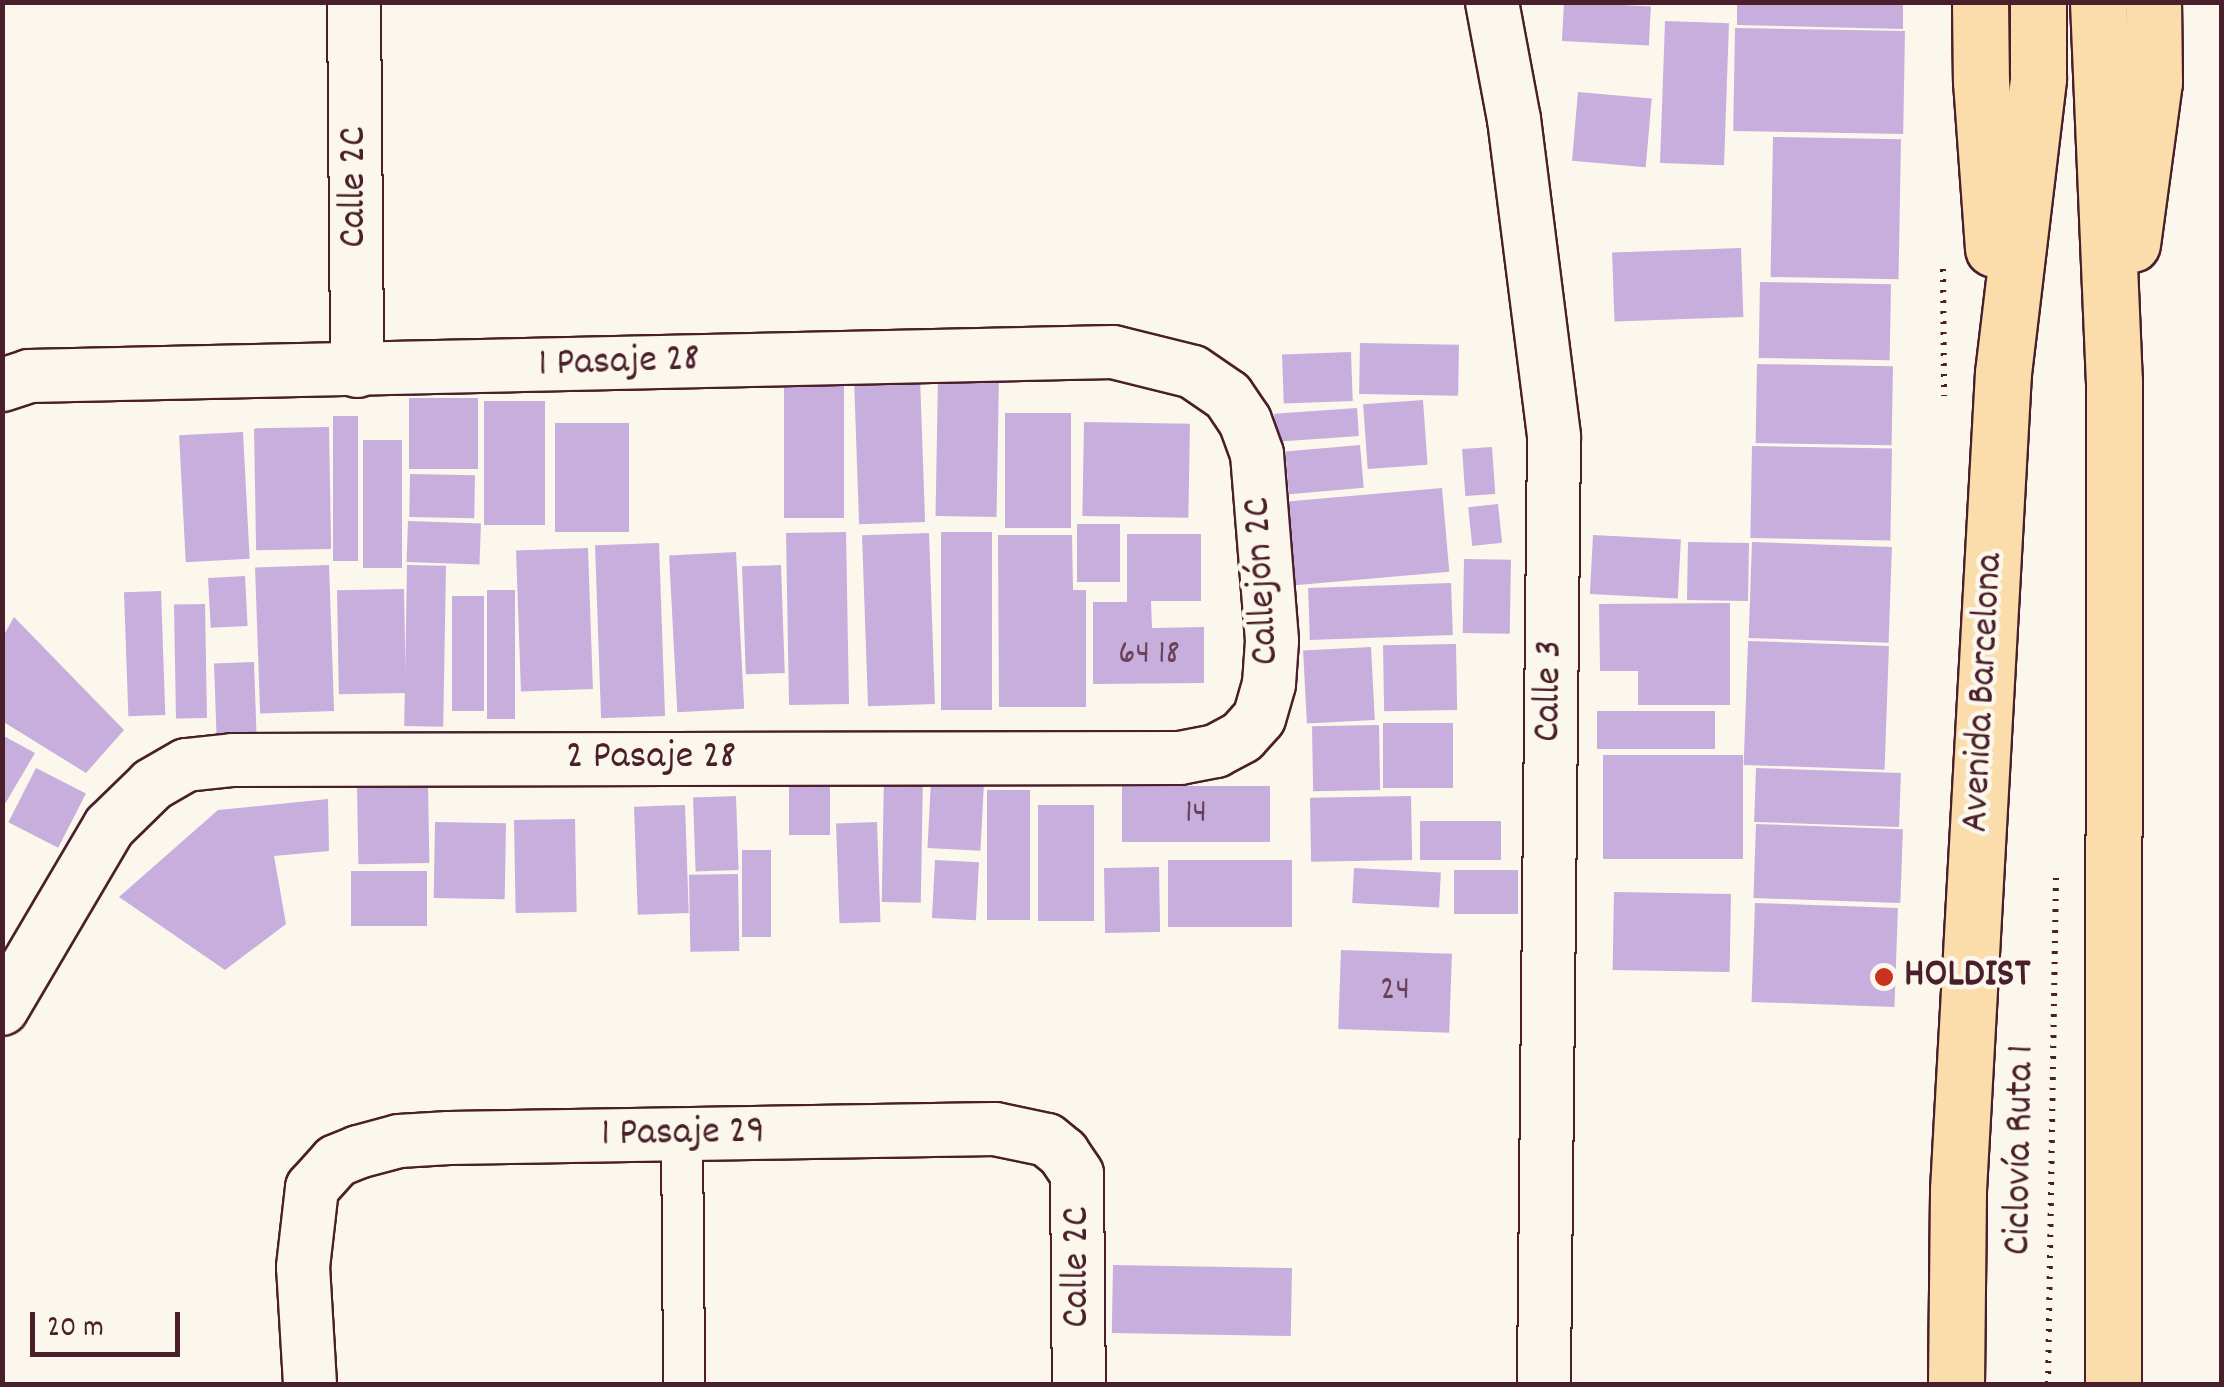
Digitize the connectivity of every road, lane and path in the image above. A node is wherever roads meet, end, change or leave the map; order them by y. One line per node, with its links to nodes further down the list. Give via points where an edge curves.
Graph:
1 (354, 2): 7 (street, Calle 2C)
2 (1492, 2): 20 (street, Calle 3, via 1514,120 1554,437)
3 (1980, 2): 8 (main road)
4 (2038, 2): 8 (main road, Avenida Barcelona, via 2038,78)
5 (2098, 2): 9 (main road)
6 (2154, 2): 9 (main road, via 2154,82)
7 (357, 371): 10 (street, 1 Pasaje 28, via 29,376); 11 (street, 1 Pasaje 28, via 1113,352 1193,372)
8 (2003, 373): 21 (main road, Avenida Barcelona, via 1958,1190)
9 (2114, 381): 23 (main road)
10 (2, 386)
11 (1228, 396): 12 (street, Callejón 2C, via 1246,421 1256,454 1272,642 1259,718)
12 (1216, 751): 14 (street, 2 Pasaje 28, via 1160,758 186,765 152,785 109,827)
13 (2056, 856): 22 (path, Ciclovía Ruta 1)
14 (2, 1009)
15 (682, 1136): 16 (street, 1 Pasaje 29, via 995,1129 1047,1140); 17 (street, 1 Pasaje 29, via 399,1142 336,1161 312,1188 303,1267); 18 (street)
16 (1063, 1153): 19 (street, Calle 2C, via 1080,1194)
17 (310, 1384)
18 (684, 1384)
19 (1079, 1384)
20 (1544, 1384)
21 (1956, 1384)
22 (2048, 1384)
23 (2113, 1384)

